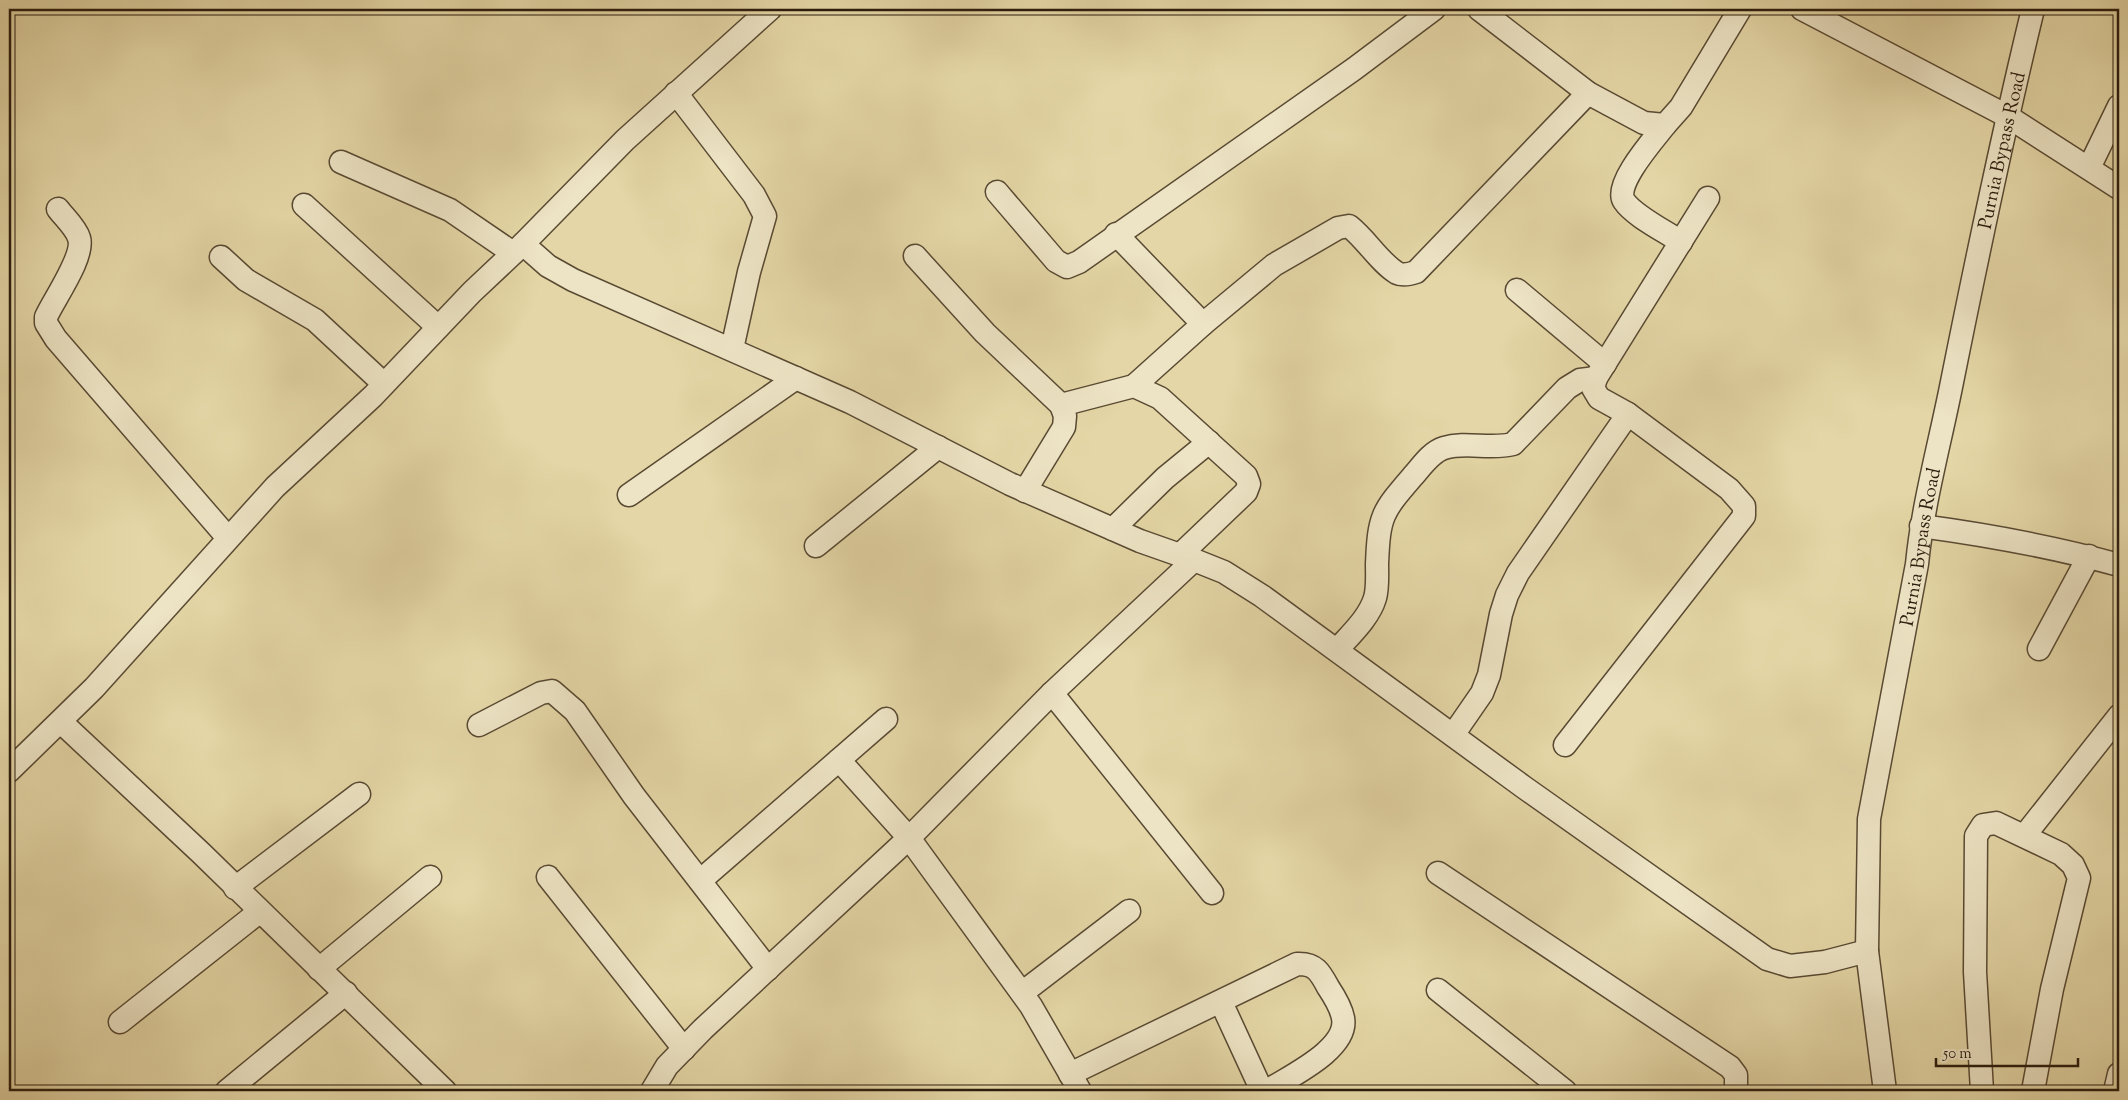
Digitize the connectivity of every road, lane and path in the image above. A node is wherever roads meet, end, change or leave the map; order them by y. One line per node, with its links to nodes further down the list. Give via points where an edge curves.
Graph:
1 (1434, 9): 19 (street, via 1354,69)
2 (1479, 9): 8 (street)
3 (1740, 9): 11 (street, via 1681,107)
4 (2033, 9): 10 (street, Purnia Bypass Road)
5 (762, 11): 7 (street)
6 (1814, 12): 10 (street)
7 (676, 93): 21 (street); 27 (street, via 754,195 765,216)
8 (1588, 93): 11 (street, via 1644,123); 25 (street, via 1416,272 1398,273 1349,226 1338,228 1274,265)
9 (2119, 106): 13 (street)
10 (2007, 116): 13 (street); 38 (street, Purnia Bypass Road)
11 (1666, 125): 20 (street, via 1626,179 1623,200)
12 (341, 162): 21 (street, via 450,210)
13 (2089, 168): 14 (street)
14 (2119, 188)
15 (997, 192): 19 (street, via 1062,265 1068,267 1079,262)
16 (1708, 198): 20 (street)
17 (304, 205): 26 (street)
18 (58, 209): 40 (street, via 79,237 80,245 74,264 46,318 50,330)
19 (1116, 234): 25 (street)
20 (1681, 242): 28 (street)
21 (518, 249): 26 (street); 27 (street, via 573,280)
22 (915, 256): 32 (street, via 985,333)
23 (221, 257): 30 (street, via 246,280 315,320)
24 (1517, 290): 28 (street)
25 (1203, 324): 31 (street)
26 (438, 327): 30 (street)
27 (732, 349): 29 (street)
28 (1601, 371): 33 (street, via 1593,388 1599,398); 46 (street, via 1567,388 1512,444 1443,448 1429,458 1390,502 1382,516 1378,534 1376,597 1367,614)
29 (796, 378): 35 (street); 37 (street)
30 (384, 384): 40 (street, via 275,486)
31 (1134, 386): 32 (street); 34 (street, via 1160,398)
32 (1060, 405): 36 (street, via 1065,416 1064,427)
33 (1628, 414): 52 (street, via 1518,573 1501,614 1489,675 1482,692); 53 (street, via 1739,498 1744,506 1744,516)
34 (1209, 442): 39 (street, via 1165,478); 43 (street, via 1246,476 1249,484 1246,492)
35 (938, 447): 36 (street); 41 (street)
36 (1025, 491): 39 (street)
37 (629, 495)
38 (1921, 526): 42 (street, via 1998,536); 67 (street, Purnia Bypass Road, via 1917,564 1869,818)
39 (1114, 529): 43 (street)
40 (228, 538): 50 (street)
41 (816, 546)
42 (2089, 556): 44 (street); 45 (street)
43 (1187, 557): 46 (street, via 1224,572); 47 (street)
44 (2119, 565)
45 (2039, 649)
46 (1337, 650): 52 (street)
47 (1052, 693): 58 (street); 64 (street)
48 (2119, 716): 57 (street)
49 (886, 719): 54 (street)
50 (61, 722): 55 (street); 63 (street)
51 (480, 725): 62 (street, via 541,693 552,691 575,711 634,796)
52 (1453, 735): 67 (street, via 1767,959 1790,966 1825,962)
53 (1565, 745)
54 (839, 760): 58 (street); 62 (street)
55 (9, 771)
56 (359, 794): 63 (street)
57 (2025, 835): 86 (street, via 1996,823 1984,825 1976,836 1975,972); 87 (street, via 2061,854 2073,865 2079,878 2052,990)
58 (909, 838): 69 (street); 72 (street)
59 (1438, 873): 84 (street, via 1730,1067 1736,1075)
60 (430, 877): 68 (street)
61 (548, 877): 75 (street)
62 (701, 880): 69 (street)
63 (235, 888): 66 (street)
64 (1212, 893)
65 (1129, 911): 72 (street)
66 (259, 912): 68 (street); 74 (street)
67 (1867, 951): 85 (street, Purnia Bypass Road)
68 (319, 969): 71 (street)
69 (768, 969): 75 (street)
70 (1438, 990): 83 (street)
71 (346, 993): 78 (street); 79 (street)
72 (1022, 993): 77 (street)
73 (1220, 1002): 77 (street); 81 (street); 82 (street, via 1297,964 1308,963 1318,969 1338,1004 1344,1018 1342,1035 1334,1048)
74 (120, 1022)
75 (684, 1049): 80 (street, via 667,1066)
76 (2119, 1074): 88 (street)
77 (1075, 1083)
78 (227, 1091)
79 (445, 1091)
80 (652, 1091)
81 (1262, 1091)
82 (1267, 1091)
83 (1565, 1091)
84 (1736, 1091)
85 (1885, 1091)
86 (1982, 1091)
87 (2033, 1091)
88 (2115, 1091)

